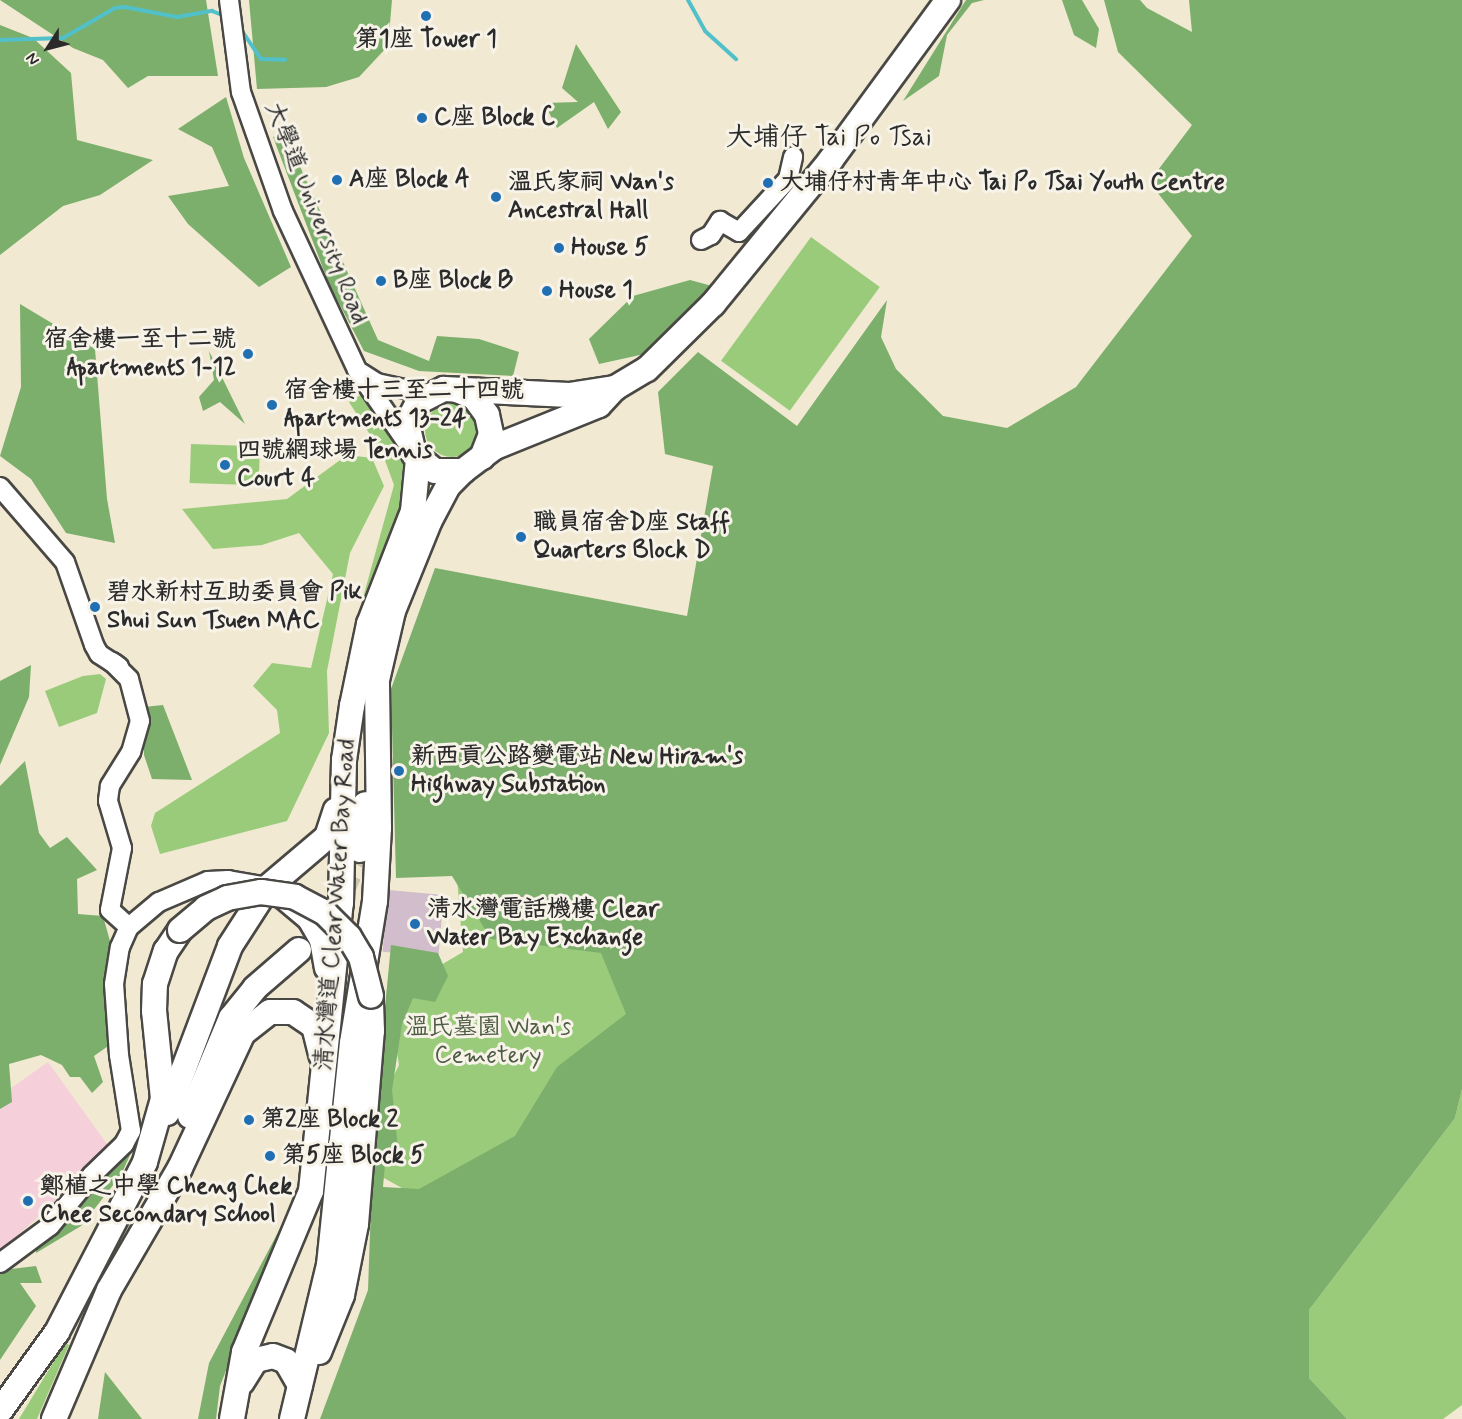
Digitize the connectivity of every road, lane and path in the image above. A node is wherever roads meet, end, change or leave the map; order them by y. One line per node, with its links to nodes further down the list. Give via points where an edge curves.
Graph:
1 (229, 0): 5 (street, 大學道 University Road, via 242,92 283,211 314,285)
2 (948, 0): 6 (main road, 清水灣道 Clear Water Bay Road, via 830,161 713,304 662,357)
3 (793, 157): 4 (street, via 788,179 739,232 720,220 711,235)
4 (701, 240)
5 (357, 370): 8 (street, via 377,383); 9 (street, 大學道 University Road)
6 (615, 388): 7 (main road, 清水灣道 Clear Water Bay Road, via 544,395); 10 (main road, 清水灣道 Clear Water Bay Road, via 599,405 542,425)
7 (452, 389): 8 (main road, 清水灣道 Clear Water Bay Road); 10 (main road, 清水灣道 Clear Water Bay Road, via 474,397 488,415 491,434)
8 (428, 394): 9 (main road, 清水灣道 Clear Water Bay Road, via 411,412 407,424)
9 (414, 454): 10 (main road, via 435,471); 13 (main road, 清水灣道 Clear Water Bay Road, via 413,511 369,624)
10 (473, 464): 12 (main road, 清水灣道 Clear Water Bay Road, via 440,501 413,560 388,630)
11 (0, 487): 16 (street, via 63,558 94,645 131,684 140,721 130,752 110,786 108,801 122,848 110,910)
12 (377, 680): 14 (main road, via 367,726); 23 (main road, 清水灣道 Clear Water Bay Road, via 379,818 375,901 352,1043 329,1265)
13 (345, 760): 15 (main road, via 327,837); 18 (main road, 清水灣道 Clear Water Bay Road, via 341,903)
14 (360, 850)
15 (268, 887): 16 (street, via 208,881 159,902); 18 (main road, via 297,905 322,940); 20 (main road, via 220,964 176,1092)
16 (129, 927): 22 (street, via 120,947 114,984 119,1055 131,1131 124,1144 50,1226)
17 (299, 950): 21 (main road, via 241,1003 223,1031 169,1171)
18 (331, 994): 19 (main road, 清水灣道 Clear Water Bay Road)
19 (323, 1079): 21 (main road, via 319,1043 309,1020 293,1012 278,1011 253,1022 238,1041 180,1168); 24 (main road, 清水灣道 Clear Water Bay Road, via 311,1191 244,1352)
20 (145, 1162): 23 (main road, bridge, via 163,1099 154,1011 155,984 166,951 180,930 206,908 239,894 272,892 315,906 342,928 361,957 371,996 371,1049 359,1201 348,1270 329,1332); 25 (main road, via 79,1293)
21 (136, 1242): 26 (main road, via 101,1307)
22 (0, 1263)
23 (300, 1385): 24 (main road, via 286,1361 256,1359); 27 (main road, 清水灣道 Clear Water Bay Road)
24 (233, 1410)
25 (0, 1411)
26 (54, 1419)
27 (292, 1419)

